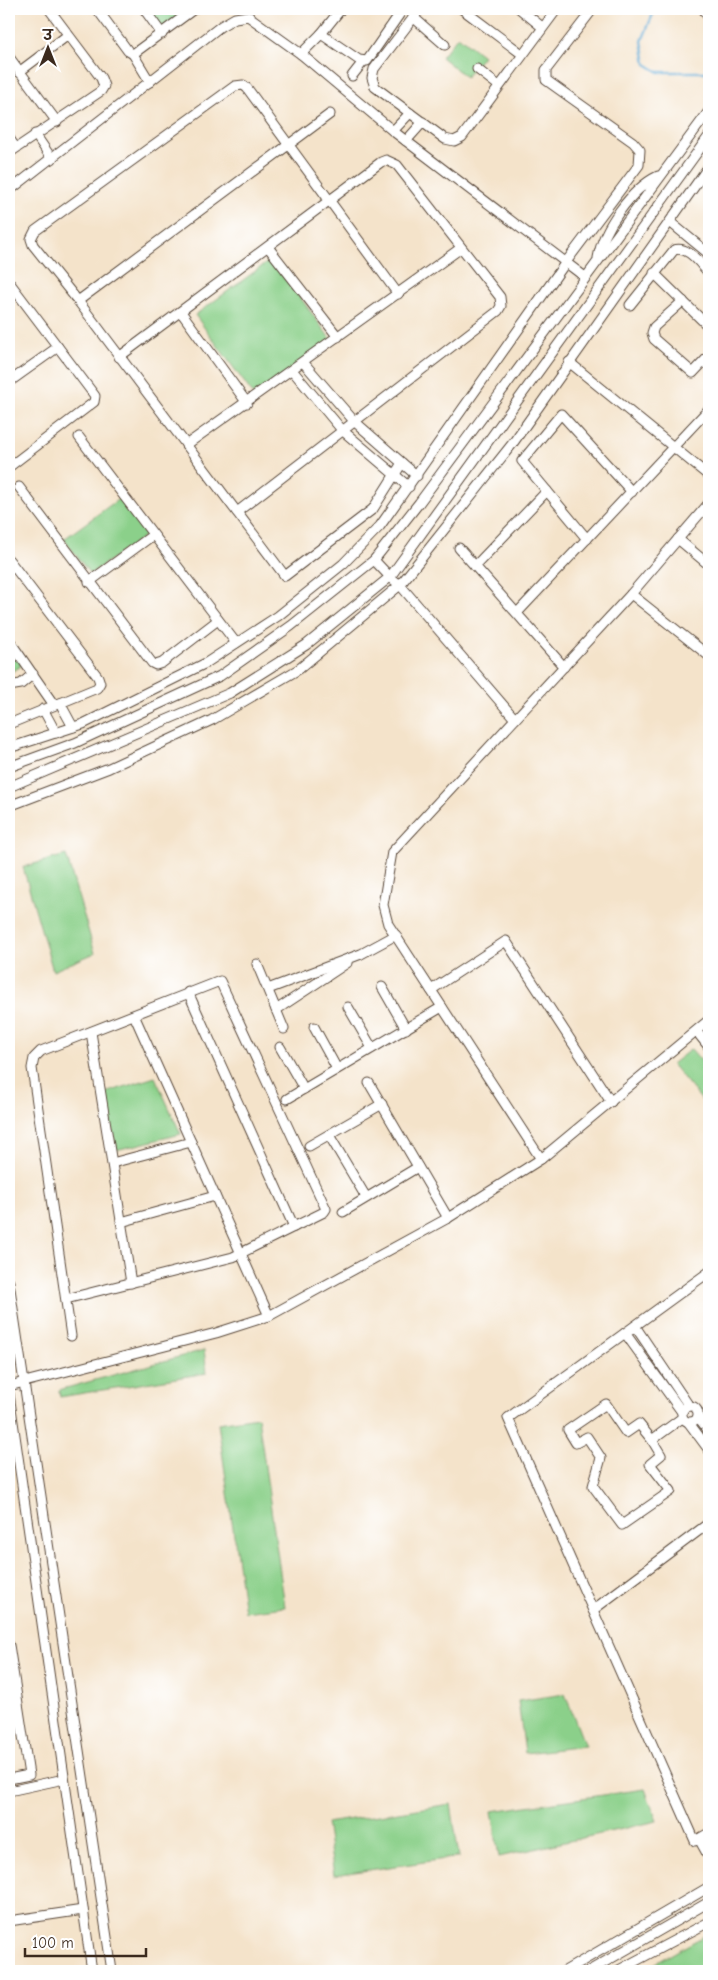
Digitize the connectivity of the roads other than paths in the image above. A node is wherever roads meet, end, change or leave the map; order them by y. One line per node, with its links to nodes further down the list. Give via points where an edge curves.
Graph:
1 (49, 9): 19 (street)
2 (97, 9): 21 (street)
3 (144, 9): 17 (street)
4 (341, 9): 18 (street)
5 (403, 9): 25 (street)
6 (420, 9): 14 (street)
7 (462, 9): 23 (street)
8 (520, 9): 16 (street)
9 (557, 9): 16 (street)
10 (593, 9): 51 (street, via 546,70 546,80 633,142 640,150 641,158)
11 (703, 9): 15 (street)
12 (189, 10): 17 (street)
13 (240, 12): 22 (street); 29 (street)
14 (413, 17): 20 (street); 32 (street, via 374,69 372,78 375,87)
15 (709, 18)
16 (542, 26): 23 (street)
17 (162, 34): 21 (street)
18 (321, 34): 22 (street); 25 (street)
19 (68, 35): 27 (street); 34 (street, via 104,86)
20 (445, 46)
21 (133, 54): 29 (street)
22 (301, 54): 36 (street)
23 (522, 54): 30 (street)
24 (9, 57): 27 (street)
25 (364, 62): 28 (street)
26 (478, 69): 30 (street)
27 (20, 72): 34 (street)
28 (352, 76)
29 (150, 82): 43 (street)
30 (499, 86): 35 (street, via 458,140 445,139)
31 (709, 111): 54 (street, via 663,173 642,187 623,207 600,245 598,260)
32 (410, 113): 35 (street); 36 (street)
33 (330, 114): 41 (street)
34 (57, 122): 37 (street)
35 (423, 122): 40 (street)
36 (393, 131): 40 (street)
37 (35, 134): 42 (street); 43 (street)
38 (9, 138): 42 (street)
39 (708, 140): 97 (street)
40 (406, 141): 51 (street)
41 (287, 145): 46 (street); 58 (street); 58 (street, via 247,88 235,86 35,231 31,238 33,245)
42 (12, 150)
43 (52, 159): 45 (street)
44 (709, 166): 47 (street)
45 (9, 191)
46 (329, 202): 48 (street); 49 (street, via 380,162 392,162); 56 (street)
47 (670, 222): 50 (street); 68 (street)
48 (268, 247): 61 (street); 63 (street)
49 (461, 248): 56 (street); 73 (street, via 500,298 498,311)
50 (709, 254)
51 (566, 262): 54 (street); 81 (street)
52 (654, 273): 53 (street, via 674,250 680,248); 59 (street); 60 (street)
53 (709, 273)
54 (585, 278): 94 (street)
55 (9, 282): 57 (street)
56 (398, 294): 63 (street)
57 (12, 295): 64 (street)
58 (78, 301): 66 (street)
59 (683, 301): 62 (street); 65 (street, via 654,327 654,338 693,373)
60 (630, 305)
61 (181, 312): 66 (street); 71 (street)
62 (709, 326)
63 (338, 337): 67 (street)
64 (58, 347): 70 (street); 79 (street, via 94,393 95,399)
65 (709, 356)
66 (119, 357): 76 (street)
67 (304, 362): 69 (street); 73 (street)
68 (569, 362): 77 (street); 99 (street, via 513,443)
69 (292, 370): 71 (street); 74 (street)
70 (9, 382)
71 (247, 403): 76 (street)
72 (709, 409): 77 (street)
73 (354, 421): 74 (street); 78 (street)
74 (342, 430): 80 (street); 88 (street)
75 (79, 437): 89 (street)
76 (186, 445): 88 (street)
77 (674, 448): 82 (street); 86 (street)
78 (402, 463): 80 (street); 81 (street)
79 (9, 467)
80 (395, 476): 84 (street); 88 (street, via 373,509 285,576)
81 (417, 476): 84 (street)
82 (709, 476)
83 (19, 487): 98 (street)
84 (409, 487): 104 (street, via 380,526 343,564 278,616)
85 (547, 492): 86 (street, via 522,461 561,414); 90 (street); 96 (street)
86 (632, 492): 90 (street)
87 (709, 503): 91 (street)
88 (237, 512)
89 (154, 535): 98 (street); 102 (street)
90 (587, 539): 101 (street)
91 (678, 539): 95 (street); 100 (street)
92 (459, 548): 96 (street)
93 (9, 560): 109 (street, via 98,677 100,683 97,688)
94 (374, 560): 97 (street); 116 (street, via 291,626 220,676 76,744)
95 (709, 565)
96 (475, 566): 101 (street)
97 (390, 578): 99 (street); 117 (street, via 306,645 230,693)
98 (89, 582): 102 (street, via 152,663 162,662)
99 (400, 585): 111 (street); 118 (street, via 298,669 212,720 109,768)
100 (631, 594): 105 (street); 106 (street)
101 (518, 612): 106 (street)
102 (218, 620): 104 (street)
103 (9, 640): 107 (street)
104 (236, 643): 113 (street, via 206,662)
105 (709, 656)
106 (564, 667): 111 (street)
107 (33, 674): 108 (street, via 21,684); 109 (street)
108 (9, 686)
109 (57, 704): 110 (street); 113 (street)
110 (43, 710): 112 (street); 114 (street)
111 (515, 719): 119 (street, via 392,852 383,905 388,924)
112 (9, 724)
113 (73, 727): 114 (street)
114 (56, 733): 115 (street)
115 (9, 748)
116 (9, 767)
117 (9, 786)
118 (9, 806)
119 (396, 935): 120 (street); 124 (street)
120 (361, 954): 123 (street); 128 (street)
121 (257, 964): 123 (street)
122 (382, 987): 132 (street)
123 (268, 989): 128 (street)
124 (431, 990): 127 (street); 143 (street, via 506,942)
125 (188, 992): 129 (street); 156 (street); 156 (street, via 216,982 222,983 326,1205 324,1212)
126 (348, 1006): 138 (street)
127 (442, 1007): 132 (street); 148 (street)
128 (276, 1010): 133 (street)
129 (134, 1015): 134 (street); 146 (street)
130 (709, 1020): 135 (street)
131 (314, 1027): 139 (street)
132 (406, 1028): 138 (street)
133 (284, 1029)
134 (91, 1032): 149 (street); 161 (street, via 41,1051 34,1058 32,1068)
135 (697, 1032): 137 (street); 143 (street)
136 (280, 1047): 141 (street)
137 (709, 1047)
138 (372, 1048): 139 (street)
139 (337, 1069): 141 (street)
140 (369, 1083): 144 (street)
141 (304, 1089): 142 (street)
142 (287, 1099)
143 (612, 1102): 148 (street)
144 (382, 1104): 145 (street); 150 (street)
145 (329, 1134): 147 (street); 152 (street)
146 (191, 1142): 149 (street); 151 (street)
147 (309, 1146)
148 (541, 1159): 154 (street)
149 (112, 1163): 155 (street)
150 (418, 1167): 152 (street); 154 (street)
151 (215, 1196): 155 (street); 157 (street)
152 (366, 1197): 153 (street)
153 (343, 1212)
154 (448, 1218): 162 (street)
155 (121, 1222): 160 (street)
156 (294, 1227): 157 (street)
157 (241, 1253): 160 (street); 162 (street)
158 (709, 1272): 163 (street)
159 (9, 1282): 166 (street)
160 (131, 1283): 161 (street)
161 (66, 1299): 165 (street)
162 (269, 1316): 166 (street)
163 (635, 1326): 164 (street); 169 (street)
164 (625, 1333): 171 (street); 176 (street, via 508,1418)
165 (71, 1336)
166 (25, 1383): 167 (street); 192 (street)
167 (9, 1386)
168 (9, 1394): 181 (street)
169 (689, 1406): 170 (street, via 697,1409); 171 (street)
170 (698, 1417): 171 (street, via 695,1421); 172 (street)
171 (684, 1418): 173 (street); 174 (street)
172 (709, 1431)
173 (652, 1440): 173 (street, via 639,1424 626,1432 606,1404 568,1430 576,1443 586,1437 601,1458 593,1486 622,1525 671,1491 650,1464 662,1455)
174 (709, 1450)
175 (709, 1524): 176 (street)
176 (593, 1610): 184 (street, via 695,1841)
177 (9, 1645): 179 (street)
178 (9, 1709): 179 (street)
179 (20, 1715): 180 (street, via 29,1775)
180 (9, 1779)
181 (64, 1779): 182 (street); 188 (street)
182 (9, 1791)
183 (709, 1833): 184 (street)
184 (699, 1839): 185 (street)
185 (709, 1857)
186 (709, 1887): 193 (street)
187 (709, 1902): 194 (street)
188 (83, 1910): 189 (street); 191 (street)
189 (9, 1921)
190 (709, 1922): 195 (street)
191 (92, 1971)
192 (112, 1971)
193 (565, 1971)
194 (589, 1971)
195 (617, 1971)

